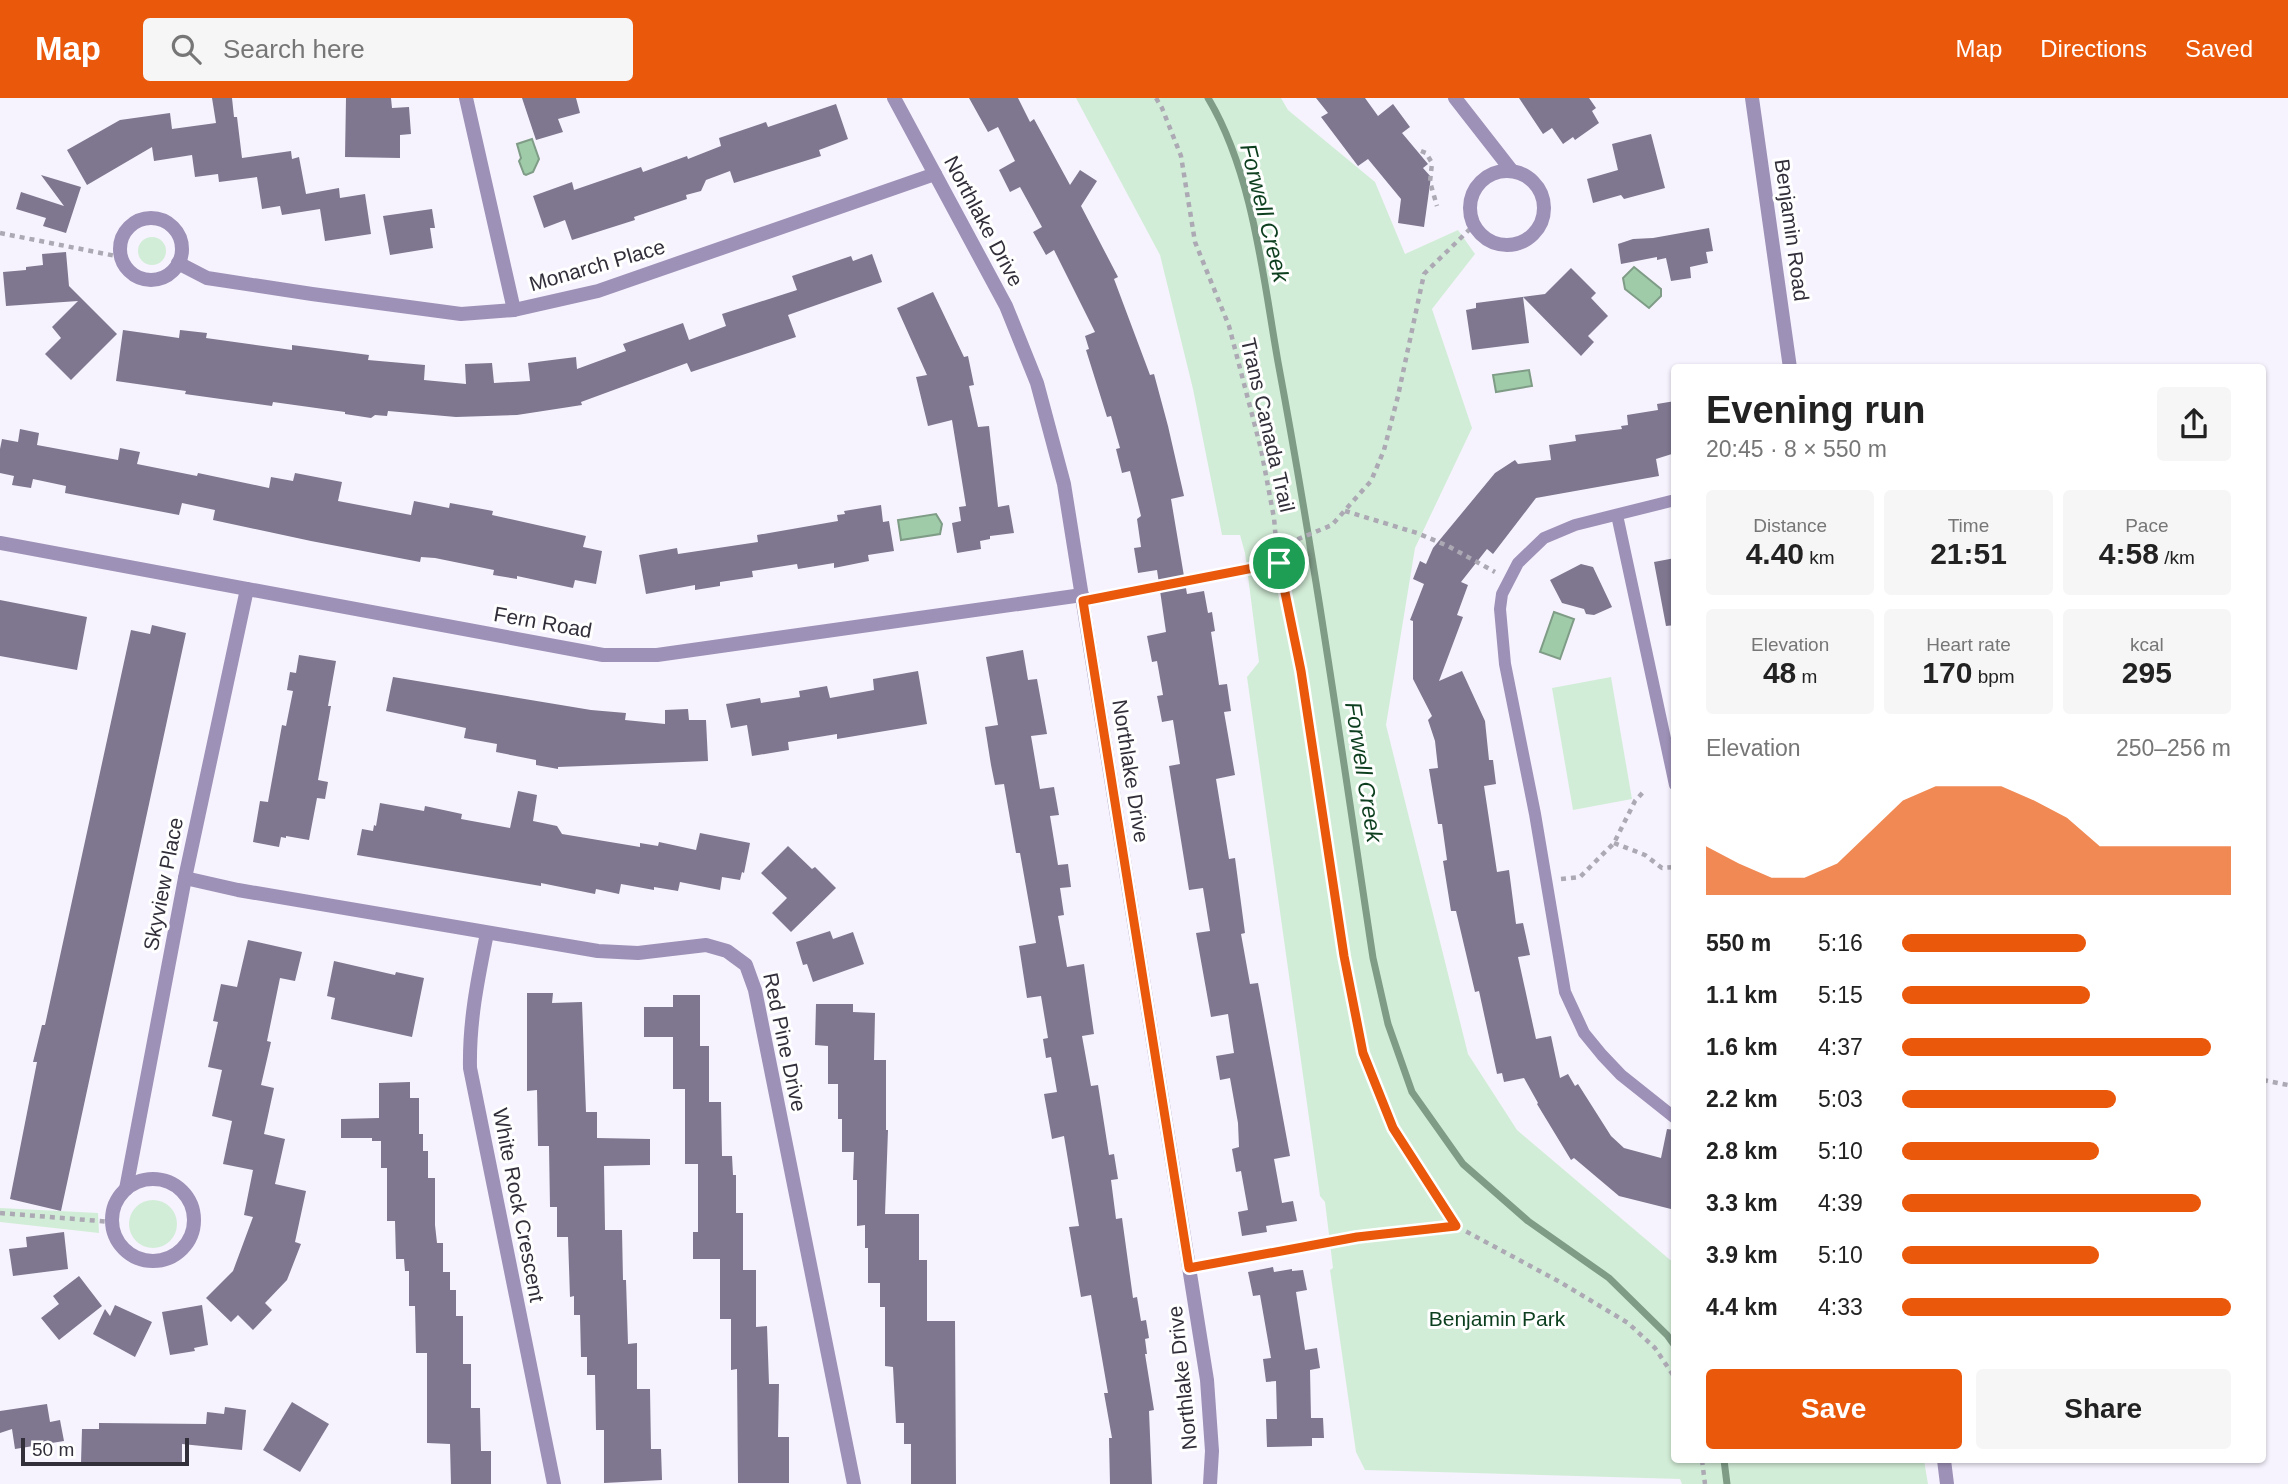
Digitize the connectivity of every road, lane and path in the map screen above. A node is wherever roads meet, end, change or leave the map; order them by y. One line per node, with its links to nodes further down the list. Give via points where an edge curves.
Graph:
1 (466, 98): 14 (street)
2 (894, 98): 8 (street, Northlake Drive)
3 (1156, 98): 20 (path, Trans Canada Trail, via 1181,156 1195,242 1229,326 1261,449)
4 (1455, 98): 7 (street)
5 (1752, 98): 15 (street, Benjamin Road)
6 (1421, 152): 9 (path, via 1432,163 1430,182)
7 (1512, 171): 10 (street, via 1499,172 1479,183 1469,207); 10 (street, via 1539,188 1544,200 1543,219 1533,236 1521,244 1502,246)
8 (935, 174): 14 (street, Monarch Place, via 598,291); 24 (street, Northlake Drive, via 1006,306 1037,383 1064,484)
9 (1437, 206)
10 (1473, 226): 17 (path, via 1424,274 1384,450 1371,481)
11 (0, 233): 12 (path)
12 (121, 257): 13 (street, via 133,274 153,280 163,278); 13 (street, via 122,237 128,228 155,218 178,234 182,254)
13 (178, 263): 14 (street, Monarch Place, via 207,278 340,298 461,314)
14 (514, 310)
15 (1789, 364)
16 (1671, 501): 18 (lane)
17 (1345, 511): 20 (path, via 1332,525); 22 (path, via 1417,533)
18 (1617, 514): 22 (lane, via 1547,536 1520,559); 25 (lane)
19 (0, 543): 23 (street, Fern Road)
20 (1279, 547): 21 (path, Trans Canada Trail)
21 (1279, 563): 24 (path); 38 (path, Trans Canada Trail, via 1363,1053 1393,1128)
22 (1508, 579): 30 (lane, via 1500,609 1501,638)
23 (247, 589): 24 (street, Fern Road, via 603,655 657,654); 29 (street, Skyview Place)
24 (1083, 598): 39 (street, Northlake Drive)
25 (1671, 766)
26 (1645, 790): 27 (path)
27 (1614, 843): 28 (path, via 1645,855 1662,868); 30 (path, via 1580,877)
28 (1671, 867)
29 (185, 878): 31 (street, Red Pine Drive); 35 (street, Skyview Place)
30 (1546, 881): 34 (lane, via 1564,985 1581,1027 1621,1075)
31 (487, 933): 43 (street, White Rock Crescent, via 473,1003 470,1068); 44 (street, Red Pine Drive, via 598,951 638,953 706,945 727,951 746,965 755,990)
32 (2266, 1081): 33 (path)
33 (2288, 1086)
34 (1671, 1115)
35 (126, 1189): 37 (street, Skyview Place, via 117,1200); 37 (street, via 154,1178 181,1189 193,1210 194,1225 187,1242 178,1253 147,1261 123,1248)
36 (0, 1213): 37 (path)
37 (112, 1222)
38 (1456, 1226): 39 (path, via 1357,1237); 40 (path, Trans Canada Trail, via 1628,1323 1655,1348)
39 (1189, 1268): 45 (street, Northlake Drive, via 1209,1395)
40 (1671, 1372)
41 (1702, 1463): 46 (path)
42 (1944, 1463): 47 (street)
43 (554, 1484)
44 (854, 1484)
45 (1210, 1484)
46 (1705, 1484)
47 (1947, 1484)

